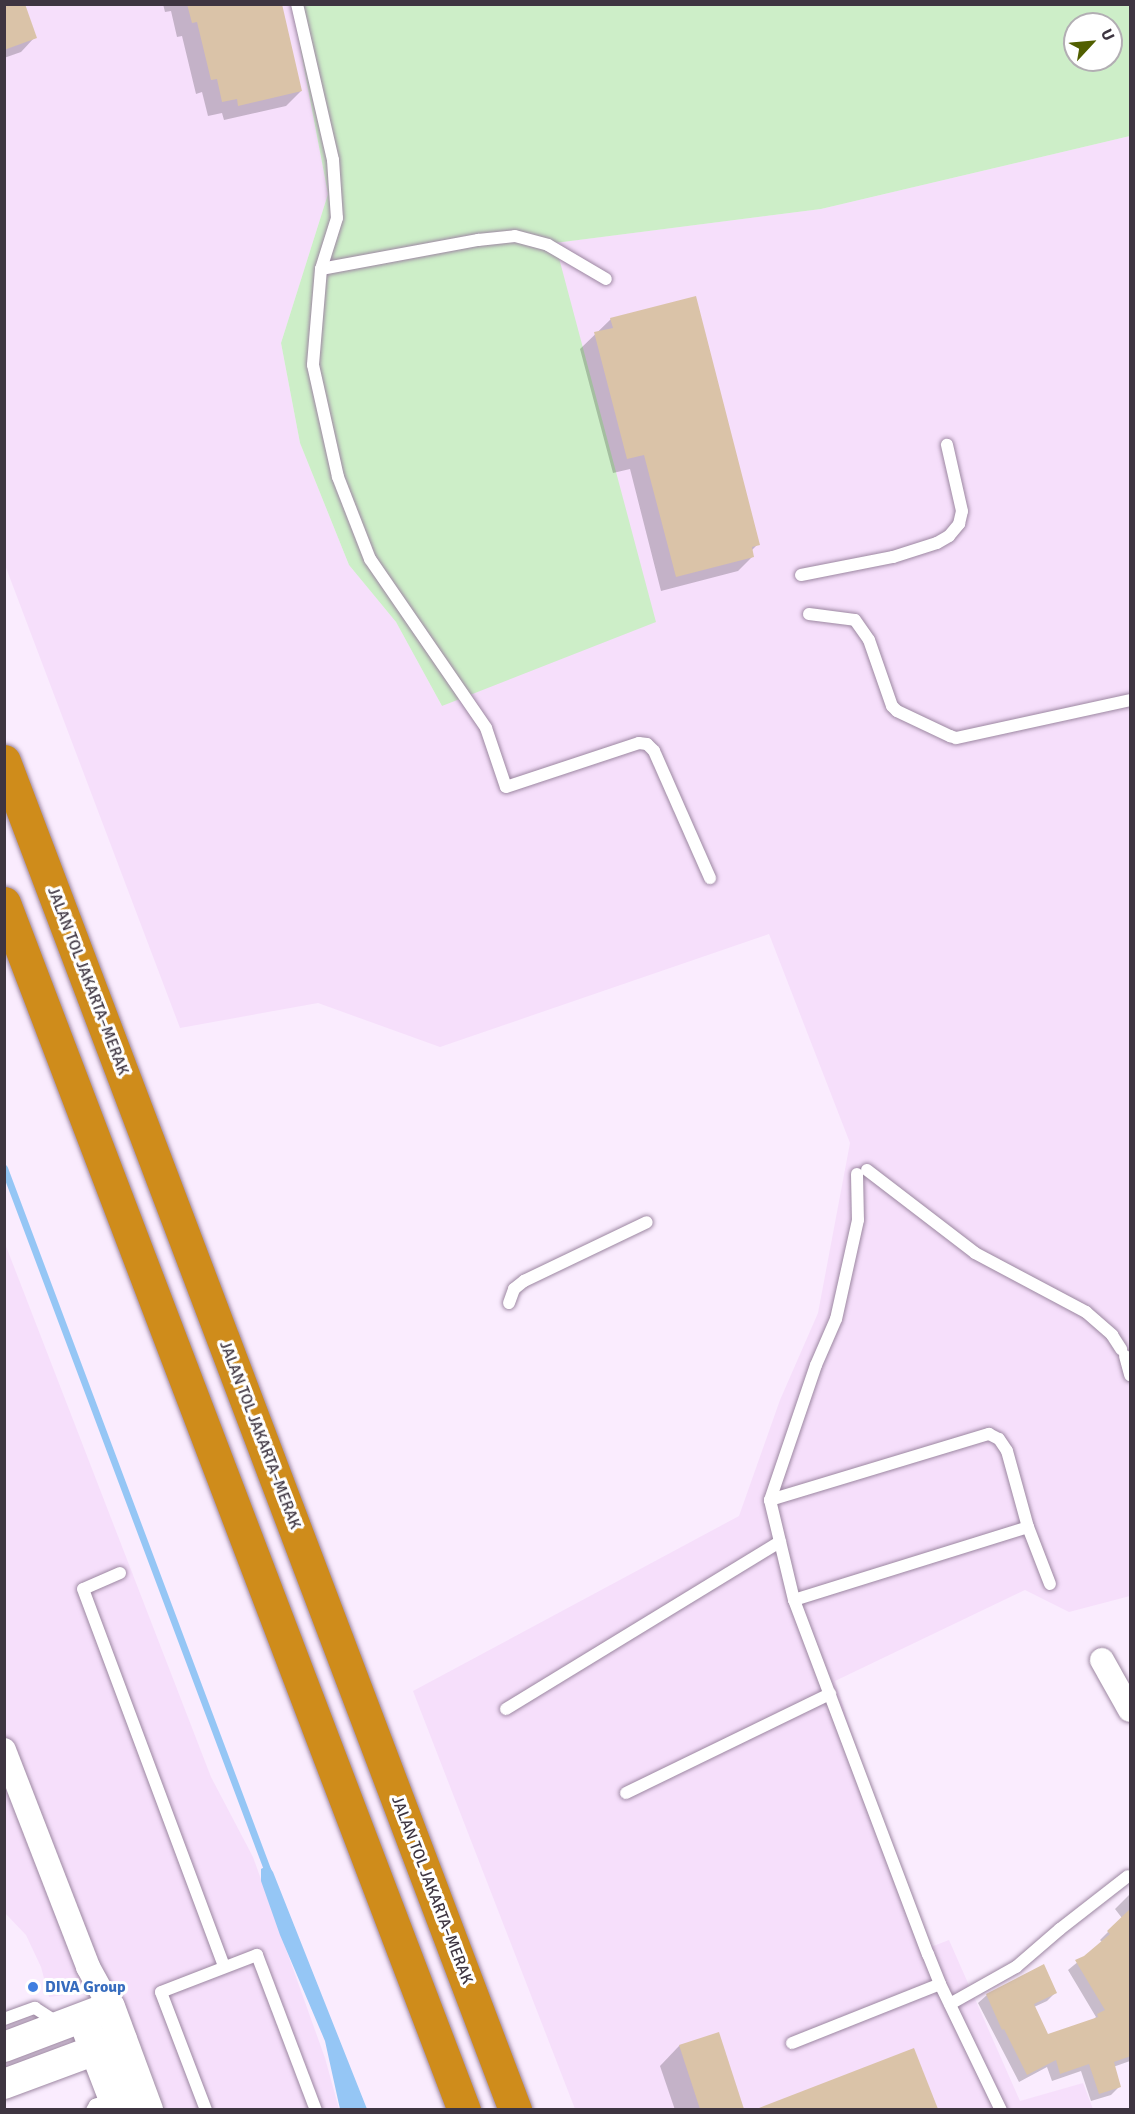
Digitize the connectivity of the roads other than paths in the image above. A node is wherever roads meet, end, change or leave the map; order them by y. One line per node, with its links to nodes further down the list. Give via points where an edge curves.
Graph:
1 (297, 4): 2 (lane, via 334,171 338,218)
2 (321, 269): 3 (lane, via 515,236 548,245); 9 (lane, via 314,365 338,477 370,559 486,728 506,787 639,743 648,744)
3 (606, 279)
4 (946, 445): 5 (lane, via 963,511 949,536 893,557)
5 (801, 575)
6 (809, 614): 7 (lane, via 855,620 869,640 892,706 956,738)
7 (1131, 700)
8 (4, 761): 43 (highway, JALAN TOL JAKARTA–MERAK)
9 (710, 878)
10 (4, 903): 42 (highway)
11 (646, 1222): 12 (lane, via 524,1281 514,1289)
12 (509, 1303)
13 (1131, 1375): 14 (lane, via 1112,1335 1086,1312 975,1253 862,1172 858,1220 836,1319 816,1365)
14 (770, 1500): 15 (lane, via 989,1434 999,1439 1007,1451); 16 (lane)
15 (1028, 1527): 18 (lane); 19 (lane)
16 (780, 1542): 19 (lane); 22 (lane)
17 (120, 1574): 27 (lane, via 82,1589)
18 (1050, 1584)
19 (794, 1600): 21 (lane)
20 (1102, 1660): 23 (street)
21 (830, 1694): 25 (lane); 29 (lane)
22 (506, 1709)
23 (1131, 1710)
24 (4, 1750): 28 (street)
25 (626, 1793)
26 (1128, 1876): 30 (lane, via 1016,1967)
27 (224, 1966): 40 (lane, via 161,1992); 41 (lane, via 257,1955)
28 (88, 1967): 31 (street); 33 (street)
29 (939, 1984): 30 (lane); 34 (lane)
30 (950, 2004): 44 (lane)
31 (110, 2007): 33 (street); 35 (street)
32 (4, 2019): 33 (lane, via 35,2008)
33 (73, 2022): 35 (street); 36 (street)
34 (792, 2043)
35 (109, 2045): 37 (street); 38 (street); 39 (street)
36 (4, 2047)
37 (4, 2084)
38 (108, 2106)
39 (148, 2109)
40 (206, 2109)
41 (316, 2109)
42 (465, 2109)
43 (515, 2109)
44 (1001, 2109)

